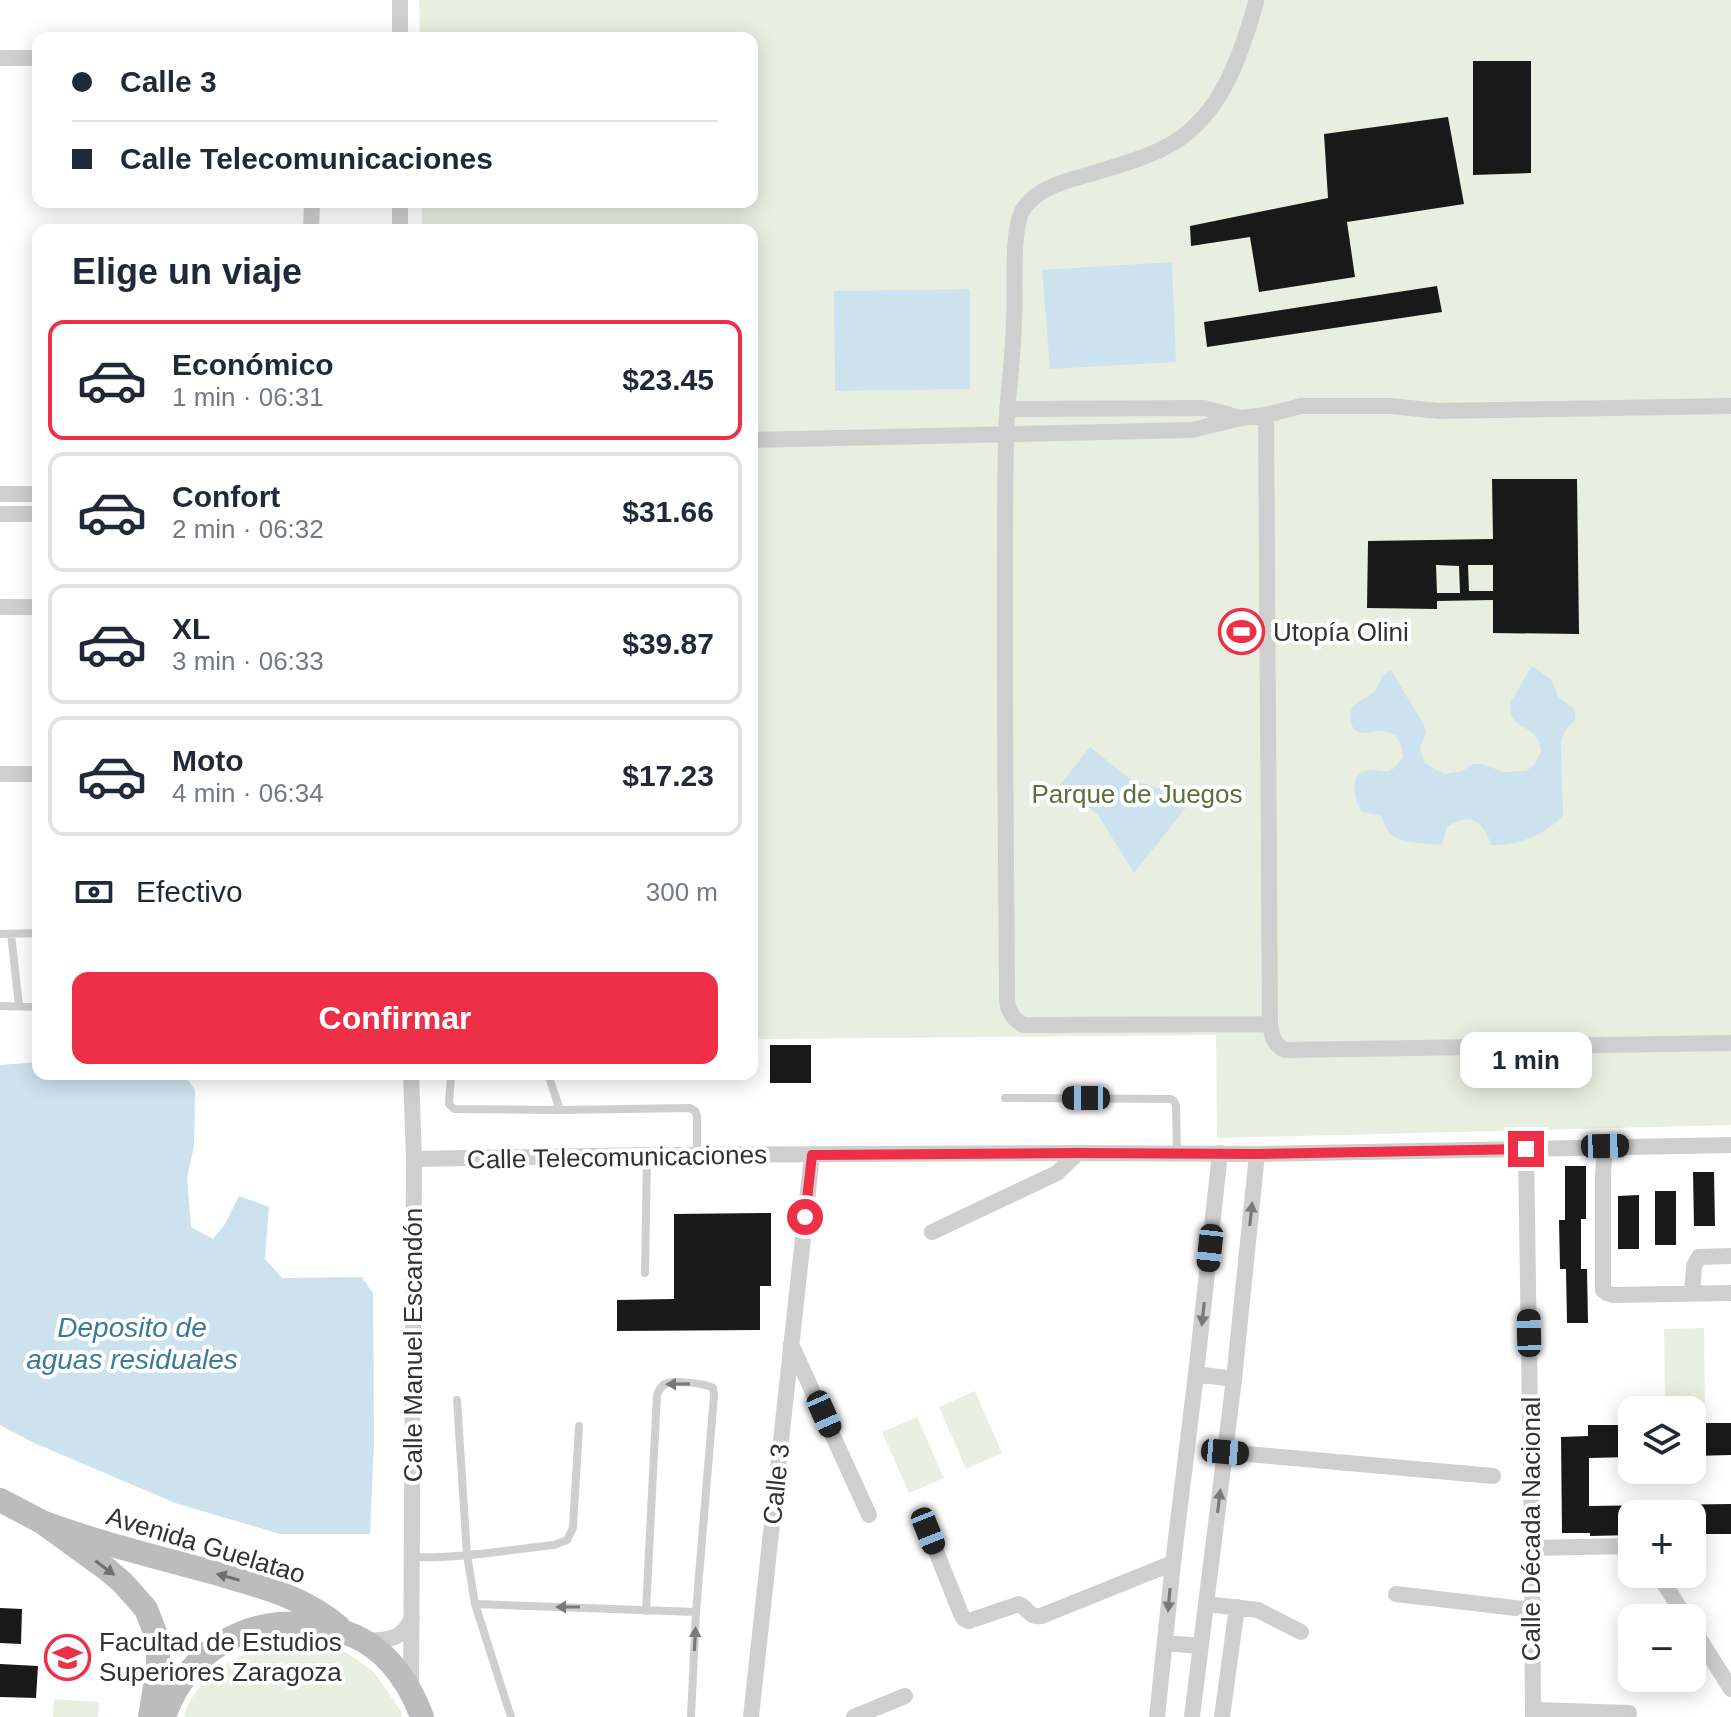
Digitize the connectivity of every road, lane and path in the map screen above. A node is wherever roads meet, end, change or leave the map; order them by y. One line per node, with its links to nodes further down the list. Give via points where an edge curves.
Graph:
1 (400, 0): 3 (street)
2 (1256, 2): 7 (street, via 1225,90 1191,131 1164,149 1036,194 1023,209 1017,228)
3 (400, 32)
4 (0, 58): 5 (street)
5 (32, 58)
6 (1731, 406): 8 (street, via 1439,411 1301,406)
7 (1007, 409): 9 (street, via 1204,408); 10 (street)
8 (1266, 415): 9 (street); 26 (street)
9 (1241, 418): 10 (street, via 1192,430)
10 (1006, 434): 11 (street); 26 (street, via 1010,1013 1023,1025)
11 (758, 440)
12 (0, 494): 13 (street)
13 (32, 494)
14 (0, 514): 15 (street)
15 (32, 514)
16 (0, 607): 17 (street)
17 (32, 607)
18 (0, 774): 19 (street)
19 (32, 774)
20 (32, 933): 22 (lane)
21 (0, 934): 22 (lane)
22 (11, 934): 24 (lane)
23 (0, 1006): 24 (lane)
24 (19, 1006): 25 (lane)
25 (32, 1007)
26 (1270, 1024): 27 (street, via 1273,1039 1286,1050)
27 (1731, 1043)
28 (411, 1080): 43 (street, Calle Manuel Escandón)
29 (451, 1080): 32 (lane, via 449,1104 454,1109)
30 (550, 1080): 32 (lane)
31 (1005, 1098): 38 (lane, via 1171,1099 1176,1105)
32 (560, 1110): 41 (lane, via 690,1108 697,1116)
33 (1731, 1145): 34 (street, Calle Telecomunicaciones)
34 (1605, 1146): 35 (street, Calle Telecomunicaciones); 47 (street, via 1603,1290 1613,1295)
35 (1526, 1149): 39 (street, Calle Telecomunicaciones); 61 (street, Calle Década Nacional)
36 (1078, 1153): 38 (street, Calle Telecomunicaciones); 42 (street, Calle Telecomunicaciones); 44 (street, via 1057,1173)
37 (1220, 1153): 38 (street, Calle Telecomunicaciones); 39 (street, Calle Telecomunicaciones); 50 (street, one-way to 50)
38 (1177, 1154)
39 (1257, 1154): 51 (street, one-way to 39)
40 (647, 1155): 41 (street, Calle Telecomunicaciones); 43 (street, Calle Telecomunicaciones); 46 (lane)
41 (697, 1155): 42 (street, Calle Telecomunicaciones)
42 (812, 1155): 49 (street, Calle 3)
43 (414, 1159): 63 (street, Calle Manuel Escandón)
44 (932, 1232)
45 (1731, 1256): 47 (street, via 1699,1257)
46 (645, 1273)
47 (1692, 1293): 48 (street)
48 (1731, 1293)
49 (791, 1343): 57 (street); 88 (street, Calle 3)
50 (1196, 1374): 51 (street); 64 (street)
51 (1234, 1379): 54 (street)
52 (457, 1400): 62 (lane)
53 (579, 1426): 62 (lane, via 573,1528 567,1540)
54 (1225, 1452): 55 (street); 67 (street, one-way to 54)
55 (1493, 1476)
56 (0, 1500): 58 (main road, Avenida Guelatao)
57 (869, 1515)
58 (42, 1522): 74 (main road, Avenida Guelatao, one-way to 58, via 311,1606 276,1591); 83 (main road, Avenida Guelatao, one-way to 83, via 108,1570 146,1609 158,1652)
59 (928, 1531): 64 (street, via 961,1614 969,1621 1019,1604 1030,1615 1041,1616)
60 (1618, 1546): 61 (street)
61 (1532, 1548): 69 (street, Calle Década Nacional)
62 (467, 1555): 63 (lane); 66 (lane)
63 (411, 1557): 72 (street, Calle Manuel Escandón)
64 (1173, 1563): 75 (street, one-way to 75)
65 (1396, 1594): 69 (street)
66 (475, 1604): 70 (lane, one-way to 66); 86 (lane)
67 (1206, 1604): 68 (street); 76 (street)
68 (1237, 1607): 73 (street, via 1258,1610); 92 (street)
69 (1532, 1610): 81 (street, Calle Década Nacional)
70 (646, 1611): 71 (lane); 71 (lane, one-way to 70, via 714,1391 706,1384 668,1383 657,1395)
71 (696, 1612): 87 (lane, one-way to 71)
72 (413, 1617): 74 (street, via 394,1638); 79 (street, Calle Manuel Escandón)
73 (1301, 1632)
74 (356, 1637): 79 (main road, Avenida Guelatao, via 392,1665); 84 (main road, via 296,1623 238,1634 201,1658 176,1690)
75 (1165, 1643): 76 (street); 90 (street)
76 (1201, 1646): 91 (street)
77 (1706, 1649): 78 (street)
78 (1731, 1689)
79 (412, 1693): 85 (main road, Avenida Guelatao)
80 (905, 1696): 89 (street)
81 (1533, 1713): 82 (street)
82 (1629, 1713)
83 (150, 1717)
84 (164, 1717)
85 (422, 1717)
86 (511, 1717)
87 (691, 1717)
88 (751, 1717)
89 (854, 1717)
90 (1157, 1717)
91 (1192, 1717)
92 (1222, 1717)

